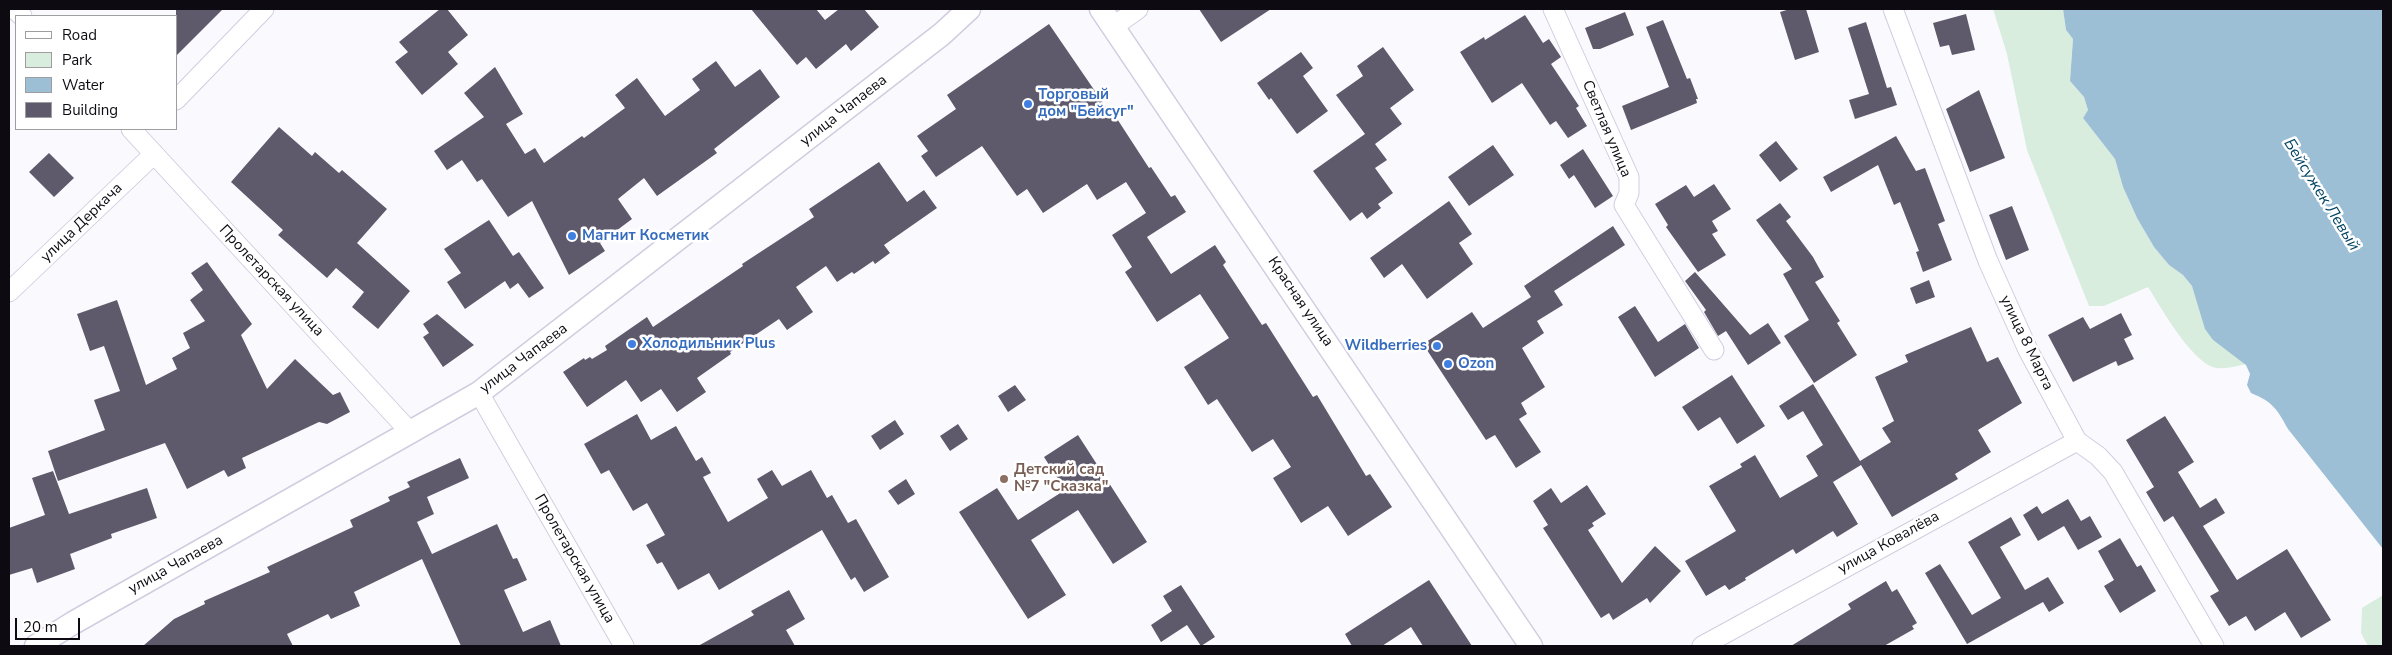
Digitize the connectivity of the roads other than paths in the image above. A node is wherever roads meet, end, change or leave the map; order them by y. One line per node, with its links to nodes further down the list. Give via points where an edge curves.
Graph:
1 (264, 9): 7 (street)
2 (969, 9): 12 (street, улица Чапаева)
3 (1138, 9): 6 (street)
4 (1553, 9): 11 (street, Светлая улица, via 1628,177 1629,193 1624,205)
5 (1893, 9): 14 (street, улица 8 Марта, via 1992,268 2028,350)
6 (1107, 18): 17 (street, Красная улица)
7 (178, 98)
8 (140, 132): 9 (street, Пролетарская улица)
9 (154, 154): 10 (street, улица Деркача); 13 (street, Пролетарская улица)
10 (9, 292)
11 (1714, 350)
12 (479, 393): 13 (street, улица Чапаева); 16 (street, Пролетарская улица)
13 (411, 433): 15 (street, улица Чапаева)
14 (2077, 441): 18 (street, улица Ковалёва); 19 (street, улица 8 Марта, via 2098,456 2112,472)
15 (36, 646)
16 (624, 646)
17 (1531, 646)
18 (1702, 646)
19 (2214, 646)

